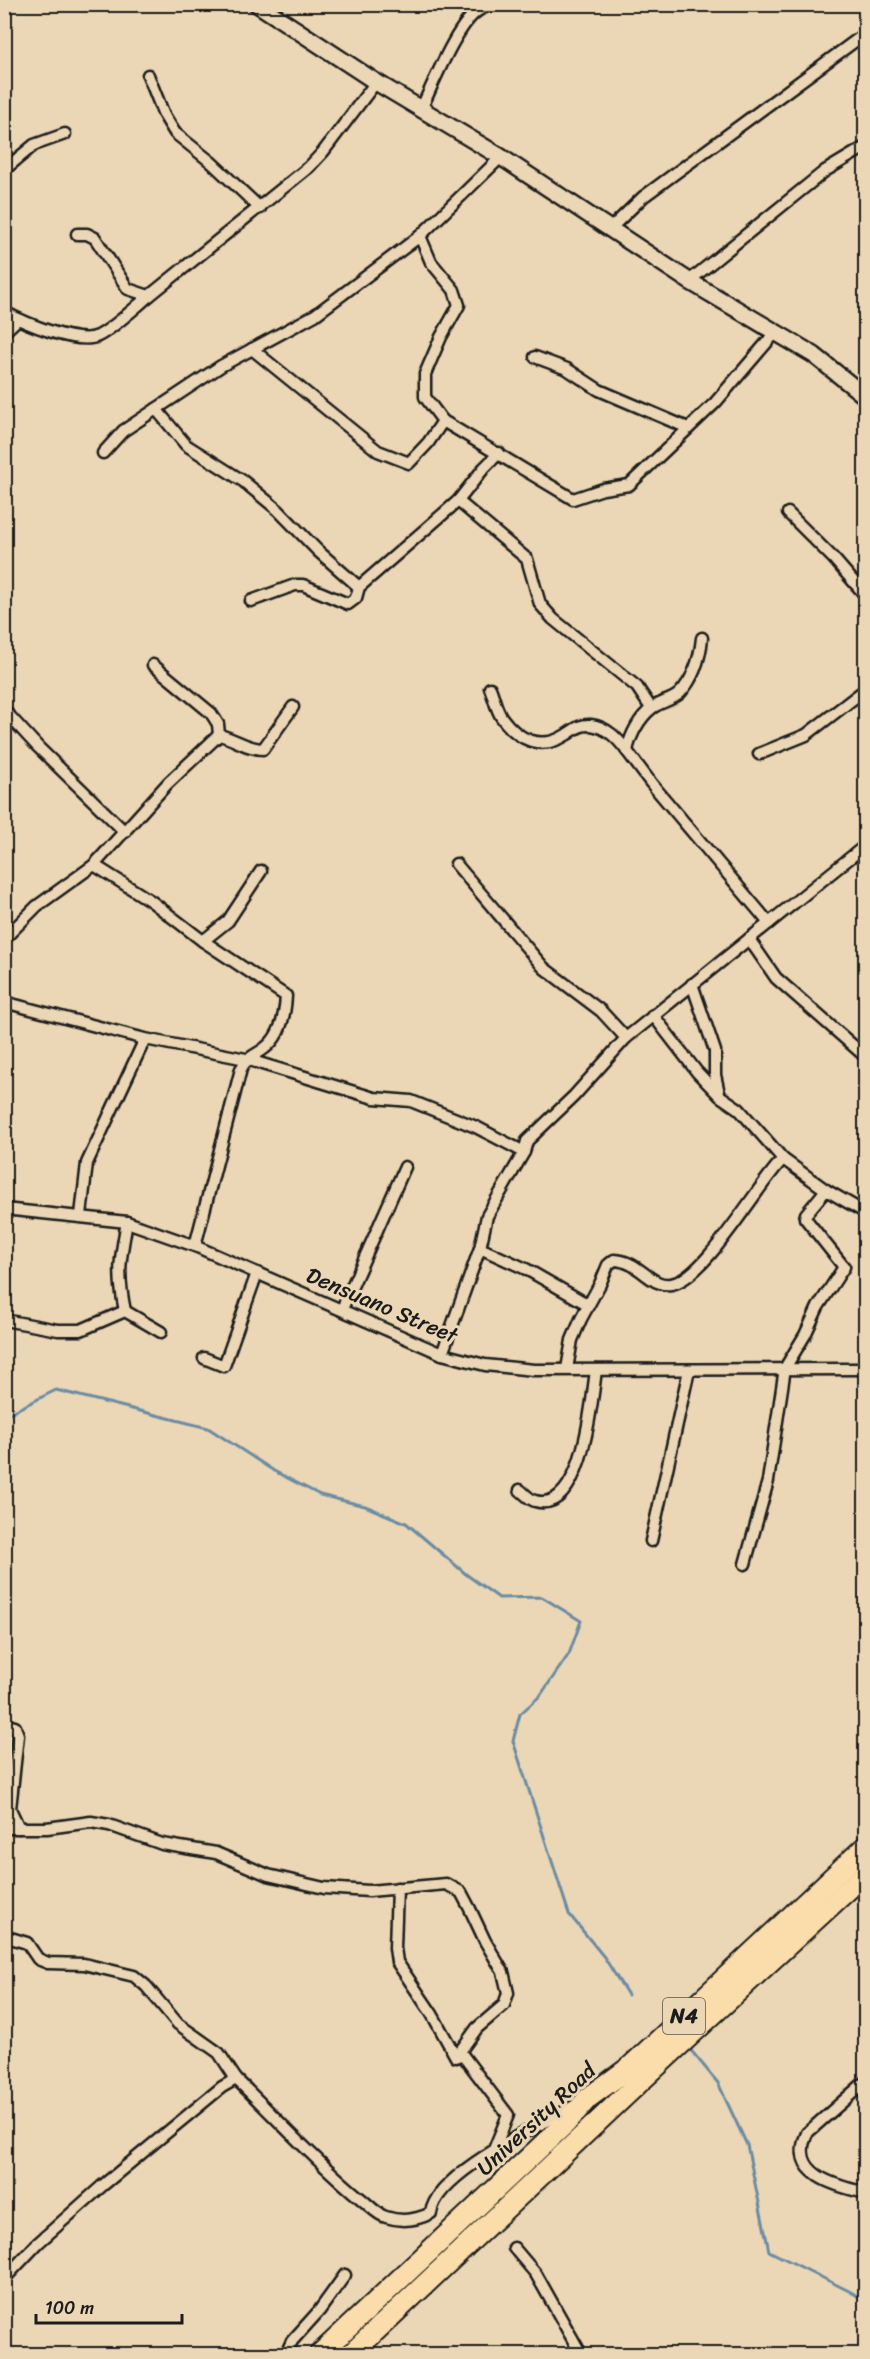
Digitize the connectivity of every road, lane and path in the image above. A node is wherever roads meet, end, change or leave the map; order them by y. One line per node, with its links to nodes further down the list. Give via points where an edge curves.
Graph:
1 (257, 4): 5 (street)
2 (492, 4): 6 (street, via 468,20)
3 (866, 33): 12 (street, via 643,197)
4 (148, 75): 11 (street, via 175,133)
5 (376, 82): 6 (street); 11 (street, via 323,152)
6 (421, 109): 9 (street)
7 (65, 134): 10 (street, via 34,145)
8 (865, 147): 15 (street, via 825,171)
9 (501, 157): 12 (street); 14 (street)
10 (4, 170)
11 (260, 208): 16 (street)
12 (611, 228): 15 (street)
13 (76, 234): 16 (street, via 95,238 128,289)
14 (420, 236): 21 (street, via 315,315); 25 (street, via 431,262 454,290 459,305 425,374 425,397)
15 (689, 281): 20 (street)
16 (149, 296): 18 (street, via 97,337 81,338)
17 (4, 312): 18 (street)
18 (18, 319): 19 (street)
19 (4, 332)
20 (775, 333): 23 (street, via 814,355); 26 (street, via 721,397)
21 (252, 349): 24 (street); 25 (street, via 378,451 397,459 409,463)
22 (535, 357): 26 (street)
23 (866, 397)
24 (156, 409): 27 (street, via 123,431); 31 (street, via 186,445 270,503)
25 (443, 421): 28 (street)
26 (687, 428): 28 (street, via 629,485 573,499)
27 (103, 453)
28 (498, 453): 29 (street)
29 (458, 501): 31 (street); 39 (street, via 527,558 540,604 637,687)
30 (788, 513): 32 (street)
31 (359, 587): 33 (street, via 356,598 348,604 303,585)
32 (866, 596)
33 (251, 601)
34 (702, 638): 39 (street, via 697,667 679,694)
35 (153, 665): 41 (street, via 212,713)
36 (490, 688): 42 (street, via 501,717 522,739 542,743 565,736 576,727 591,725 615,735)
37 (866, 689): 43 (street, via 806,735)
38 (293, 708): 41 (street, via 263,749)
39 (651, 708): 42 (street, via 631,736)
40 (4, 710): 44 (street)
41 (219, 735): 44 (street, via 168,783)
42 (627, 751): 49 (street)
43 (759, 754)
44 (125, 832): 47 (street)
45 (863, 851): 49 (street)
46 (456, 864): 57 (street, via 544,968 601,1011)
47 (94, 865): 50 (street, via 37,906); 52 (street, via 151,901)
48 (261, 871): 52 (street, via 228,921)
49 (769, 923): 51 (street)
50 (4, 939)
51 (749, 939): 53 (street); 58 (street, via 776,978)
52 (203, 941): 59 (street, via 286,996 278,1034 266,1048)
53 (692, 984): 55 (street); 60 (street, via 715,1051)
54 (4, 1002): 56 (street)
55 (653, 1016): 57 (street); 60 (street)
56 (145, 1038): 59 (street); 67 (street, via 87,1163)
57 (626, 1038): 61 (street, via 527,1141)
58 (866, 1057)
59 (246, 1059): 61 (street, via 374,1098 411,1101 476,1127); 69 (street)
60 (720, 1096): 62 (street, via 739,1109)
61 (524, 1152): 70 (street, via 487,1216)
62 (783, 1159): 64 (street); 72 (street, via 737,1220 684,1280 670,1285 654,1282 635,1265 614,1260)
63 (405, 1167): 73 (street)
64 (826, 1190): 66 (street); 79 (street, via 806,1218 844,1267)
65 (4, 1209): 67 (street, Densuano Street)
66 (866, 1213)
67 (81, 1215): 68 (street, Densuano Street)
68 (127, 1222): 69 (street, Densuano Street); 74 (street, via 119,1261)
69 (195, 1246): 71 (street, Densuano Street)
70 (480, 1248): 72 (street); 77 (street)
71 (257, 1273): 73 (street, Densuano Street); 78 (street, via 224,1366)
72 (587, 1304): 80 (street, via 572,1340)
73 (342, 1309): 77 (street, Densuano Street)
74 (125, 1311): 75 (street, via 81,1330); 76 (street)
75 (4, 1320)
76 (161, 1332)
77 (442, 1354): 80 (street, Densuano Street, via 485,1365)
78 (204, 1358)
79 (785, 1368): 81 (street, Densuano Street); 83 (street, Densuano Street); 86 (street, via 768,1481)
80 (567, 1369): 82 (street, Densuano Street)
81 (866, 1369)
82 (596, 1370): 83 (street, Densuano Street); 84 (street, via 584,1443 573,1480 549,1502 535,1501)
83 (689, 1370): 85 (street)
84 (520, 1491)
85 (651, 1541)
86 (745, 1564)
87 (4, 1724): 89 (street, via 15,1727 18,1735 10,1809)
88 (4, 1828): 89 (street)
89 (19, 1828): 92 (street, via 91,1822 162,1844 216,1852 268,1875 324,1888 369,1892)
90 (866, 1846): 97 (highway, University Road / N4, via 630,2067)
91 (866, 1874): 105 (highway, University Road / N4)
92 (397, 1888): 94 (street, via 397,1962 456,2057); 94 (street, via 447,1884 461,1892 503,1972 508,1993 504,2005 477,2028)
93 (4, 1936): 95 (street, via 27,1943 38,1959 48,1963 84,1964 134,1976 177,2024 219,2053)
94 (461, 2053): 98 (street, via 508,2115)
95 (236, 2079): 98 (street, via 307,2150 384,2217 403,2220 431,2212 432,2203 453,2180); 101 (street, via 102,2186)
96 (866, 2081): 99 (street, via 807,2133 801,2157 813,2172 834,2186)
97 (588, 2098): 98 (street); 104 (highway, University Road / N4)
98 (493, 2152)
99 (866, 2193)
100 (514, 2248): 106 (street, via 536,2274)
101 (7, 2271)
102 (345, 2275): 103 (street, via 292,2341)
103 (286, 2355)
104 (320, 2355)
105 (351, 2355)
106 (581, 2355)

